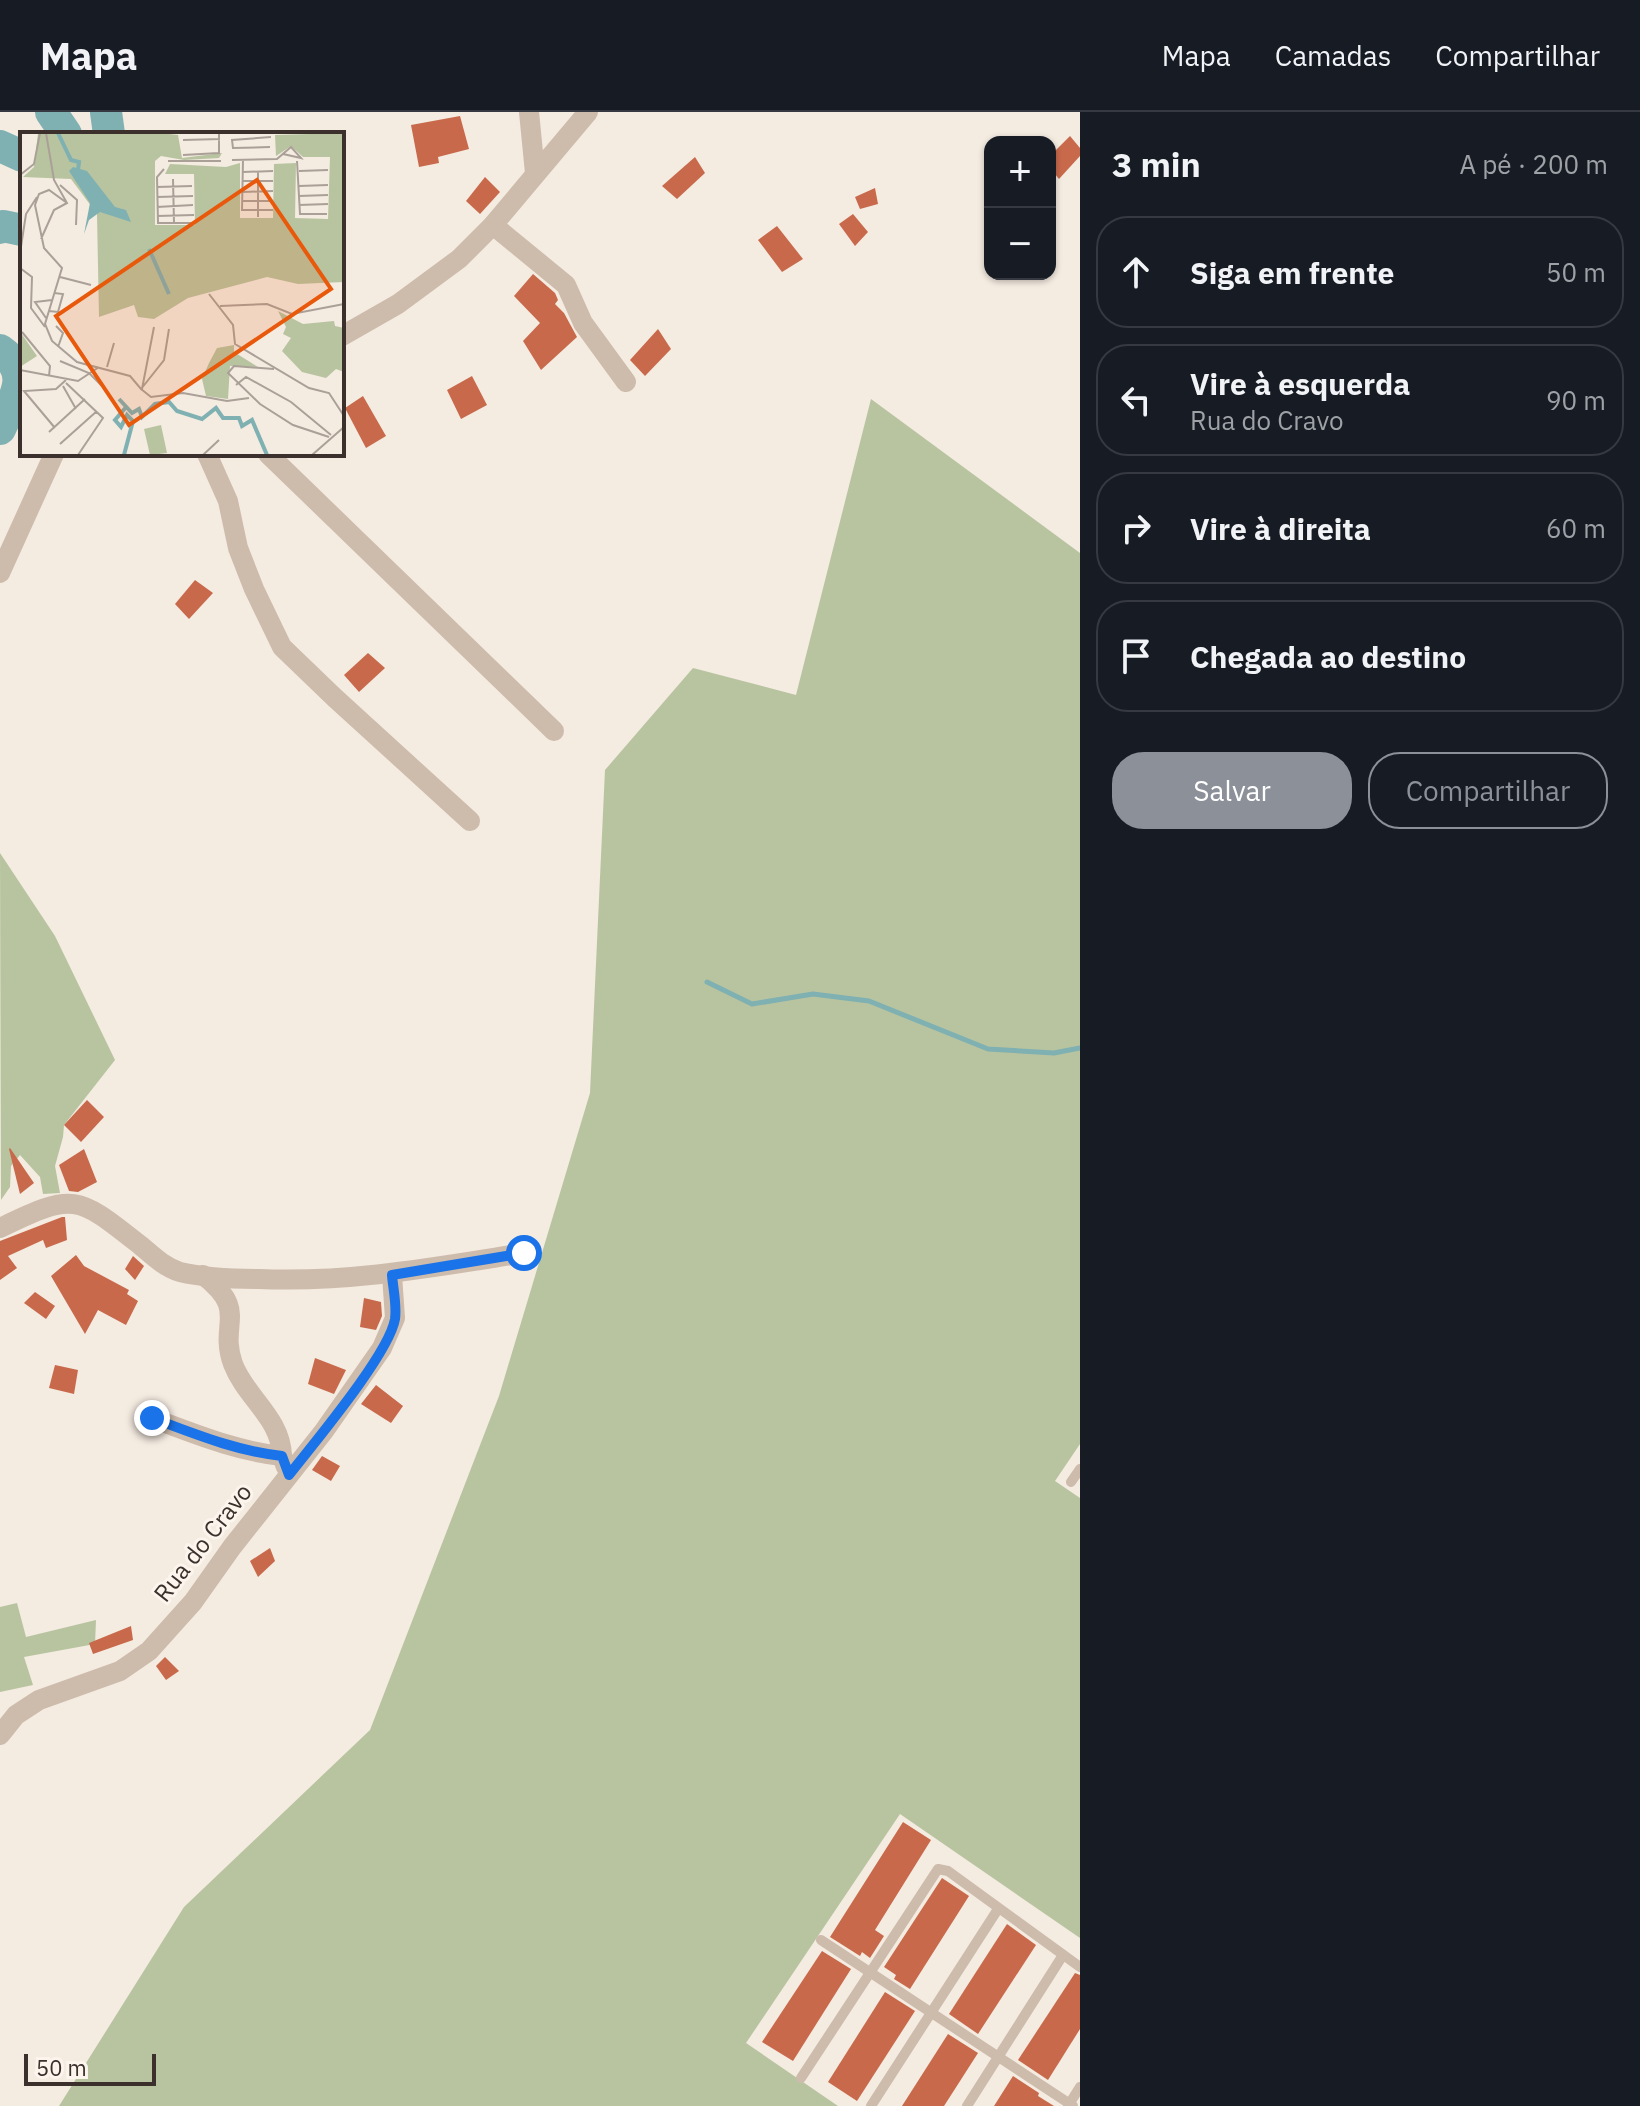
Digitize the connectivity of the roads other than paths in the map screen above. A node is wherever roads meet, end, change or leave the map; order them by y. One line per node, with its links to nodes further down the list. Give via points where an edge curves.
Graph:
1 (529, 112): 3 (street)
2 (588, 112): 3 (street)
3 (535, 173): 4 (street)
4 (493, 225): 5 (street, via 424,286); 6 (street, via 566,285 583,323)
5 (344, 335)
6 (626, 382)
7 (53, 456): 10 (street)
8 (208, 456): 12 (street, via 228,501 238,548 282,647)
9 (270, 456): 11 (street)
10 (0, 573)
11 (554, 731)
12 (470, 821)
13 (0, 1228): 15 (street, via 40,1208 78,1205 95,1210 163,1264)
14 (524, 1253): 16 (street)
15 (203, 1275): 16 (street, via 290,1281); 18 (street, via 230,1304 232,1360 278,1433)
16 (392, 1275): 18 (street, Rua do Cravo, via 392,1329 362,1378)
17 (152, 1418): 18 (street)
18 (286, 1466): 21 (street, Rua do Cravo, via 193,1602 149,1651 120,1671 39,1700 16,1715)
19 (1080, 1469): 20 (lane)
20 (1071, 1482)
21 (0, 1735)
22 (998, 1909): 24 (lane); 26 (lane, via 938,1869); 27 (lane)
23 (821, 1940): 26 (lane)
24 (1063, 1955): 25 (lane); 28 (lane)
25 (1080, 1967)
26 (869, 1972): 27 (lane); 29 (lane)
27 (931, 2013): 28 (lane); 32 (lane)
28 (998, 2057): 31 (lane); 33 (lane)
29 (801, 2078)
30 (1080, 2087): 31 (lane)
31 (1070, 2105)
32 (871, 2106)
33 (967, 2106)

